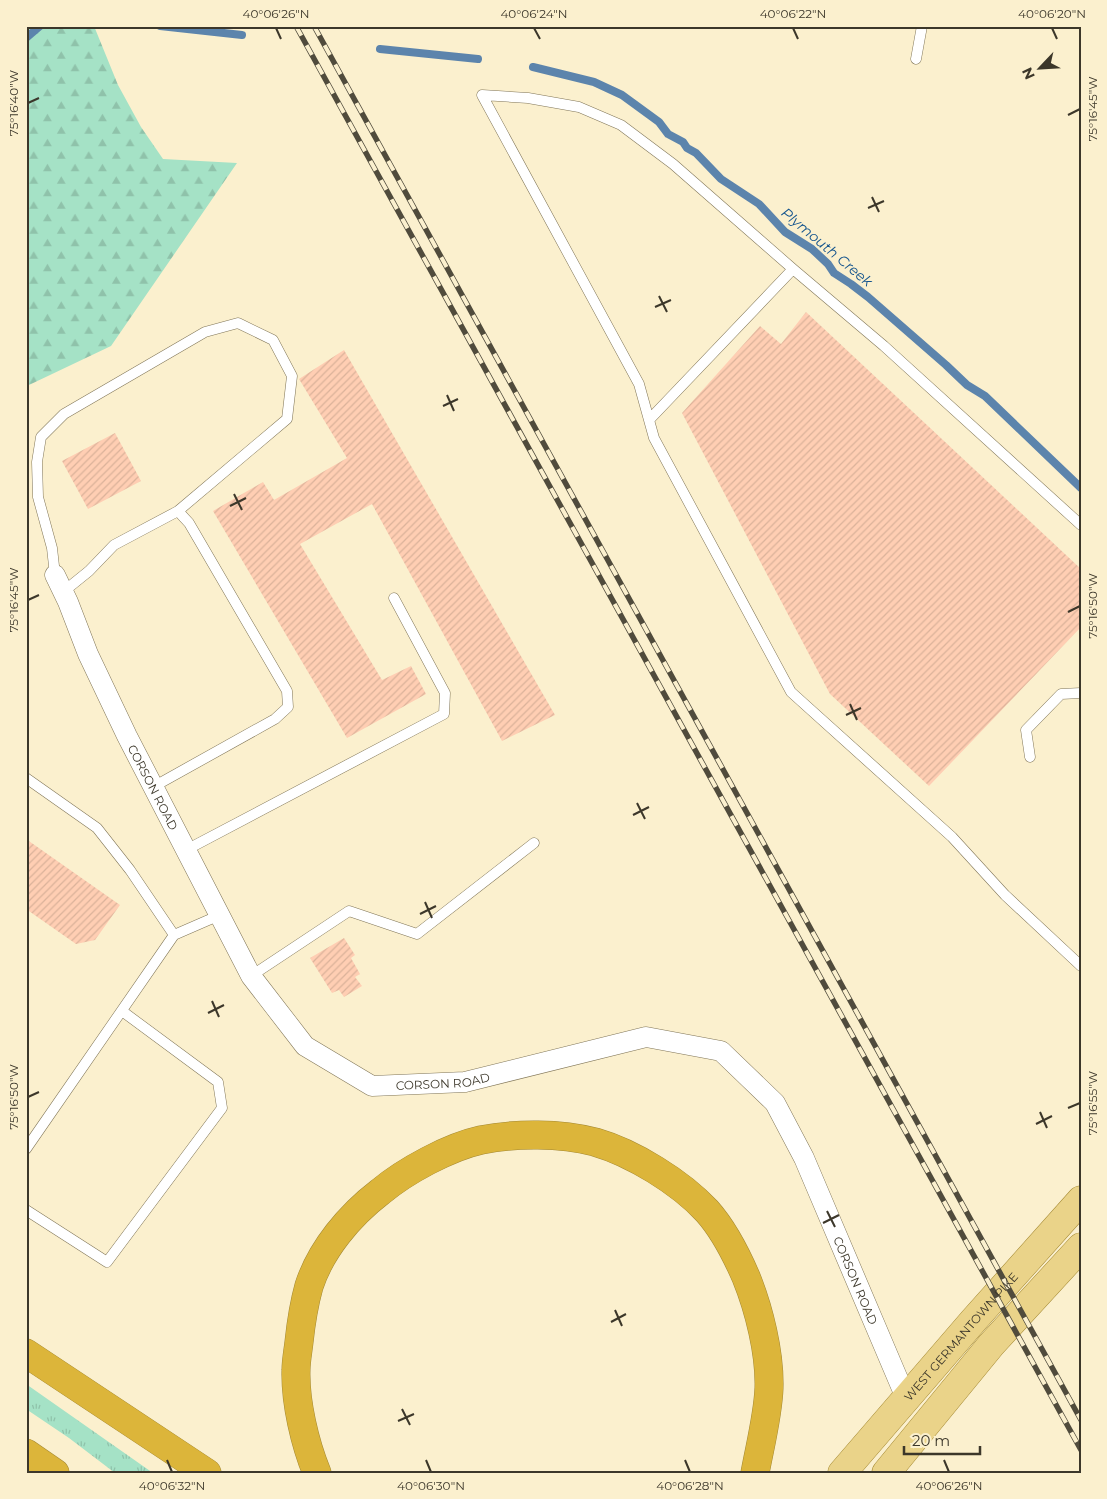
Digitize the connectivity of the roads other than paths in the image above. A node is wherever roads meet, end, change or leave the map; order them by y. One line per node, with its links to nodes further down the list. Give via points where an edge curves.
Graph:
1 (922, 26): 2 (lane)
2 (916, 59)
3 (792, 269): 4 (lane); 4 (lane, via 673,164 621,125 580,107 528,98 482,95 639,384); 6 (lane, via 884,346)
4 (649, 420): 17 (lane, via 654,438 791,692 952,837 1005,895)
5 (178, 511): 7 (lane, via 114,545 88,570); 7 (lane, via 287,419 292,376 273,340 238,323 205,332 64,414 41,437 37,462 38,497); 12 (lane, via 189,523 287,691 288,708 275,719)
6 (1081, 525)
7 (59, 583): 12 (street, CORSON ROAD, via 88,654)
8 (394, 598): 14 (lane, via 445,693 444,714)
9 (1081, 693): 10 (lane, via 1060,694 1026,730)
10 (1030, 757)
11 (26, 778): 16 (lane, via 97,828)
12 (153, 787): 14 (street, CORSON ROAD)
13 (534, 843): 18 (lane, via 417,934 349,910)
14 (186, 850): 15 (street, CORSON ROAD)
15 (220, 914): 16 (lane); 18 (street, CORSON ROAD)
16 (174, 935): 19 (lane)
17 (1081, 966)
18 (251, 976): 25 (street, CORSON ROAD, via 305,1046 372,1086 465,1082 646,1037 721,1051 775,1103 804,1158)
19 (122, 1011): 20 (lane); 22 (lane, via 218,1082 222,1108 107,1262)
20 (26, 1149)
21 (1081, 1200): 25 (main road, WEST GERMANTOWN PIKE)
22 (26, 1210)
23 (1081, 1247): 32 (main road, via 991,1346)
24 (26, 1353): 28 (highway)
25 (906, 1398): 31 (main road, WEST GERMANTOWN PIKE)
26 (26, 1452): 27 (highway)
27 (55, 1473)
28 (207, 1473)
29 (317, 1473): 30 (highway, via 301,1422 296,1372 302,1317 310,1284 324,1253 345,1224 396,1178 439,1155 479,1140 520,1135 595,1142 630,1156 677,1184 708,1212 735,1251 754,1295 765,1340 769,1388)
30 (755, 1473)
31 (842, 1473)
32 (886, 1473)

